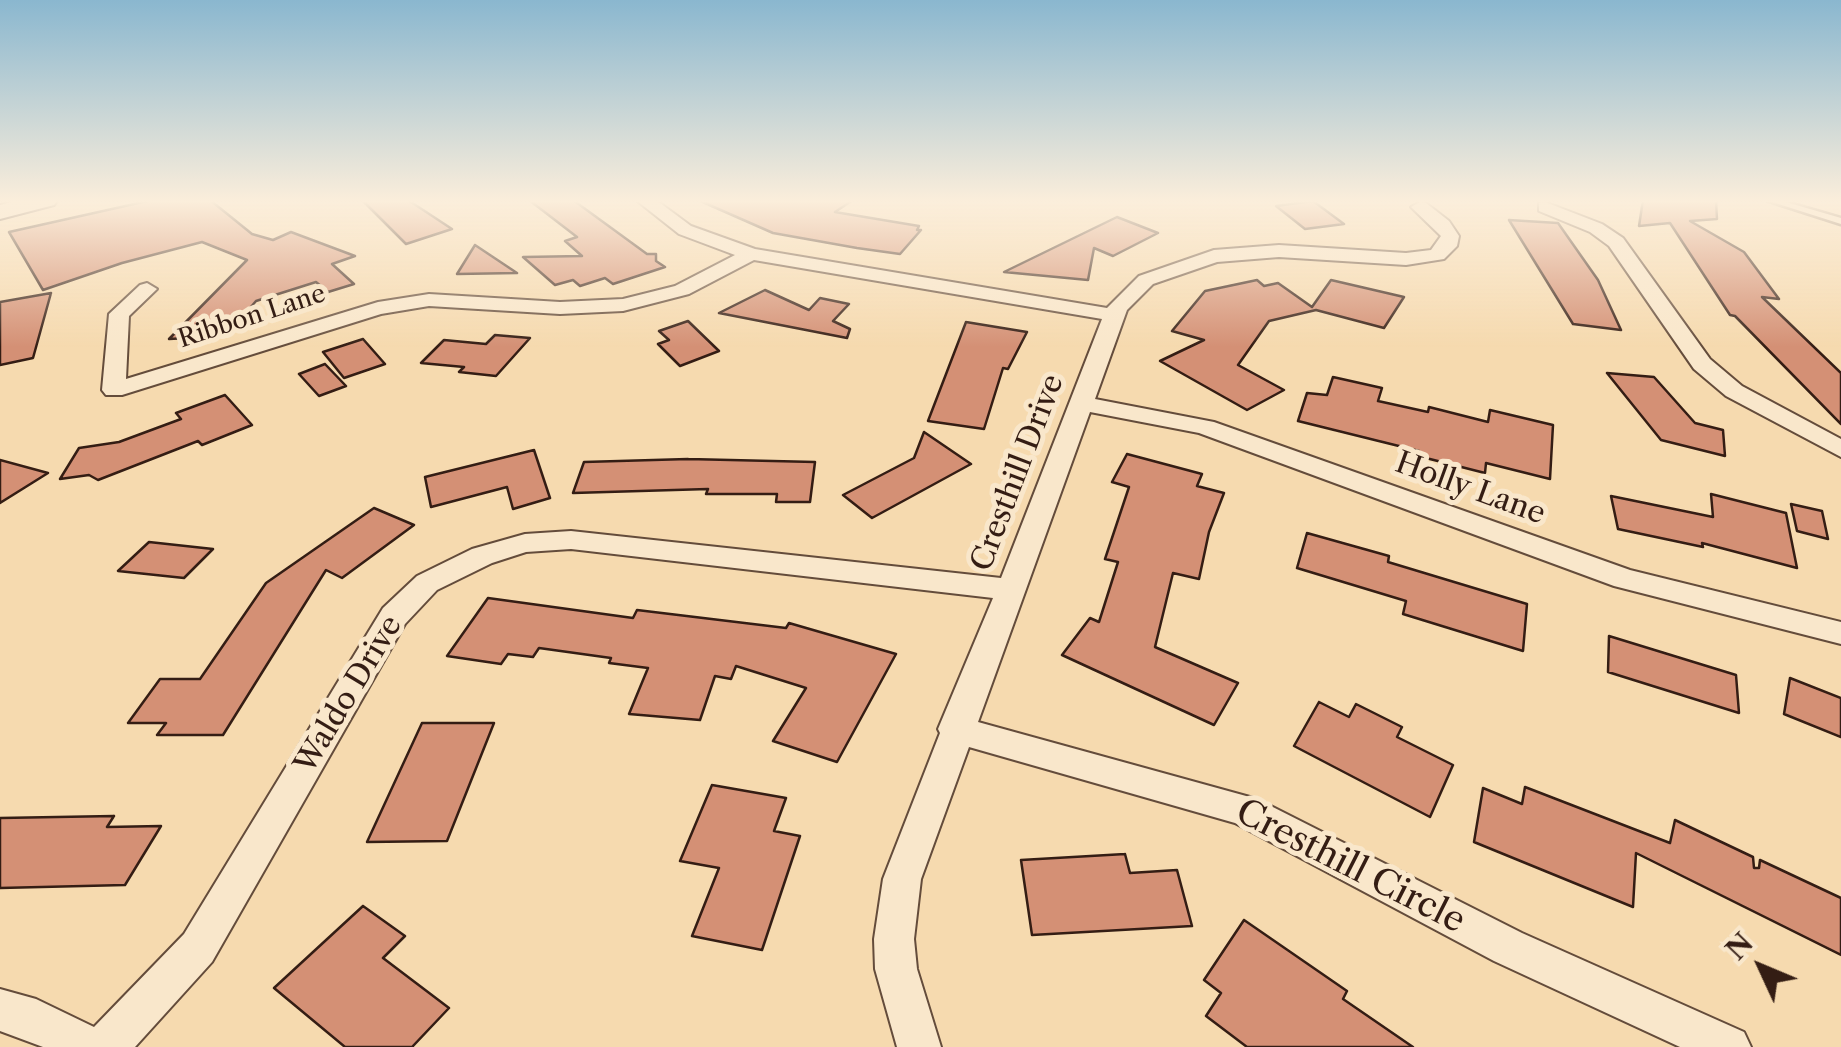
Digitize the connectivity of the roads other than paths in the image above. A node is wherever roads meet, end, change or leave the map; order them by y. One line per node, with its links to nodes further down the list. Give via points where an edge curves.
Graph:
1 (737, 249): 4 (street)
2 (1445, 249): 6 (street, Cresthill Drive, via 1406,259 1279,250 1214,256 1146,280)
3 (1621, 249): 8 (street, via 1702,364 1776,416)
4 (751, 254): 5 (street, Ribbon Lane, via 682,290 623,305 429,300 378,308 114,390 119,314); 6 (street)
5 (148, 289)
6 (1114, 315): 7 (street, Cresthill Drive)
7 (1079, 403): 9 (street, Cresthill Drive); 10 (street, Holly Lane, via 1205,427 1624,579)
8 (1841, 450)
9 (1009, 589): 11 (street, Cresthill Drive); 14 (street, Waldo Drive, via 571,540 525,543 441,576 394,616 198,948)
10 (1841, 633)
11 (956, 729): 15 (street, Cresthill Drive, via 897,910 896,969); 16 (street, Cresthill Circle, via 1244,810 1508,947)
12 (0, 1010): 13 (street)
13 (88, 1047)
14 (106, 1047)
15 (919, 1047)
16 (1729, 1047)

